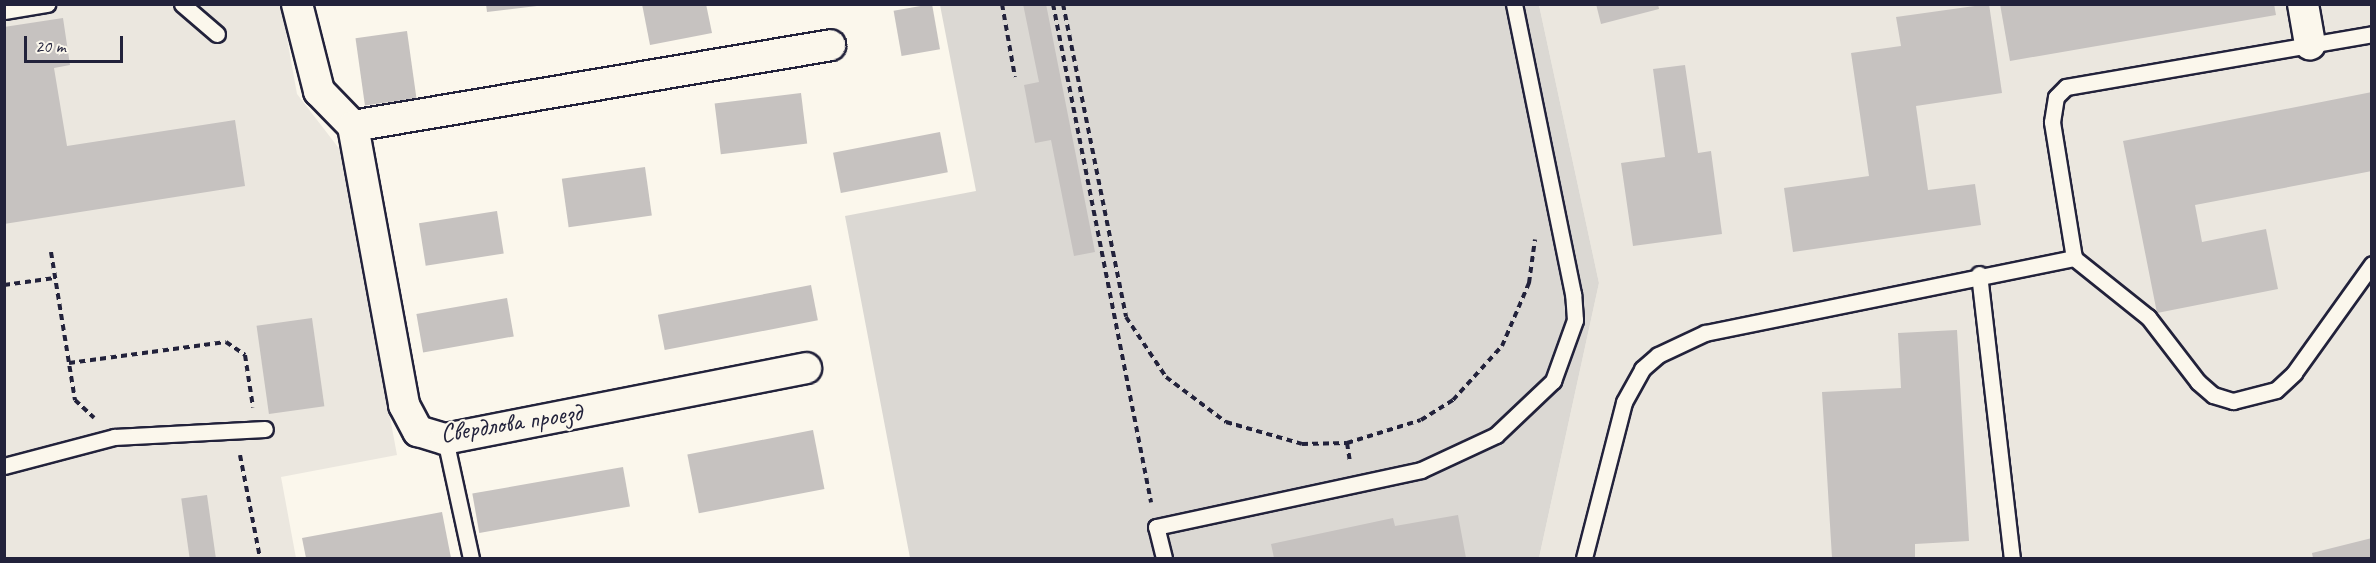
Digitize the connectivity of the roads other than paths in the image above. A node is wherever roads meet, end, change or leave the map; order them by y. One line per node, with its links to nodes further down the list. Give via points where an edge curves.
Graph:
1 (47, 4): 6 (lane)
2 (182, 4): 7 (lane)
3 (297, 4): 11 (street, via 319,91)
4 (1514, 4): 20 (lane, via 1573,294 1575,320 1553,381 1496,435 1421,470 1156,527)
5 (2303, 4): 9 (street)
6 (4, 11)
7 (217, 34)
8 (2372, 34): 9 (lane)
9 (2310, 44): 12 (lane, via 2079,81 2061,92 2052,122)
10 (830, 45): 11 (street)
11 (353, 126): 17 (street, Свердлова проезд, via 404,405 418,431)
12 (2074, 258): 13 (lane, via 2148,317 2198,382 2233,401 2266,394 2294,373); 14 (lane)
13 (2372, 264)
14 (1979, 274): 21 (lane, via 1705,333 1658,355 1642,369 1624,402); 22 (lane)
15 (806, 368): 17 (street, Свердлова проезд)
16 (261, 430): 18 (lane, via 114,437)
17 (445, 438): 19 (lane)
18 (4, 466)
19 (471, 558)
20 (1164, 558)
21 (1584, 558)
22 (2012, 558)

